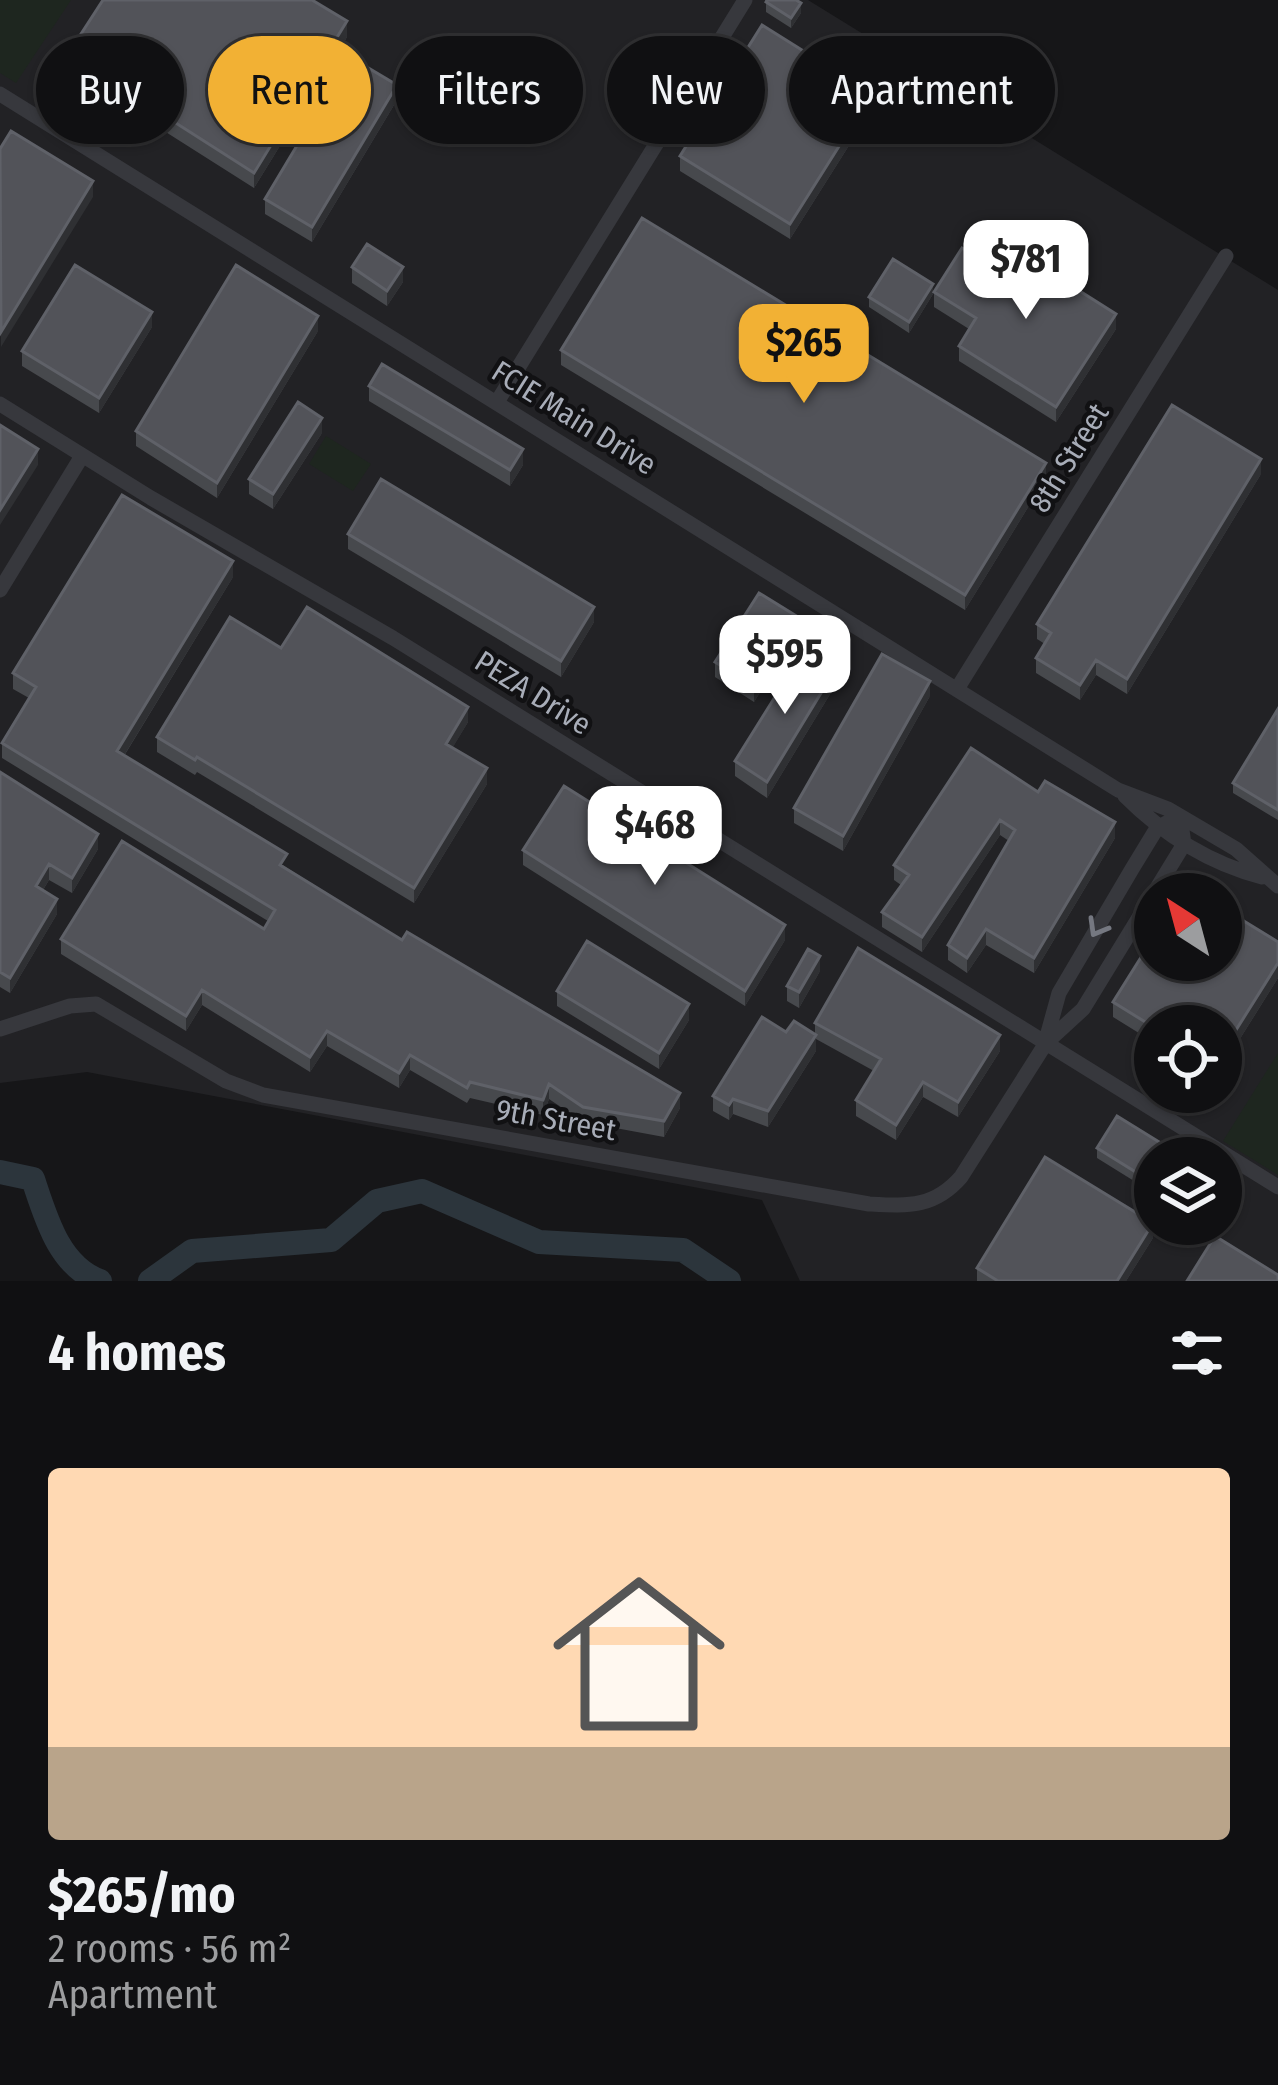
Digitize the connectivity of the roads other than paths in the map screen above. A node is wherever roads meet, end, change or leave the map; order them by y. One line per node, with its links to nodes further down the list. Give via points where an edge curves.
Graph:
1 (745, 0): 4 (street)
2 (0, 94): 4 (street, FCIE Main Drive)
3 (1226, 256): 8 (street, 8th Street)
4 (497, 402): 8 (street, FCIE Main Drive)
5 (0, 404): 6 (street, PEZA Drive)
6 (82, 456): 7 (street); 15 (street, PEZA Drive)
7 (0, 590)
8 (957, 689): 9 (street, FCIE Main Drive)
9 (1118, 790): 10 (street, FCIE Main Drive); 11 (street, FCIE Main Drive)
10 (1180, 816): 11 (street); 12 (street); 13 (street, FCIE Main Drive)
11 (1157, 828): 12 (street, FCIE Main Drive); 15 (street, 9th Street, one-way to 15, via 1060,993)
12 (1184, 844): 13 (street, FCIE Main Drive); 15 (street, 9th Street, via 1083,1009)
13 (1272, 882)
14 (0, 1029): 15 (street, 9th Street, via 96,1004 263,1095 913,1206 930,1203 961,1177)
15 (1046, 1043): 16 (street, PEZA Drive)
16 (1278, 1187)

